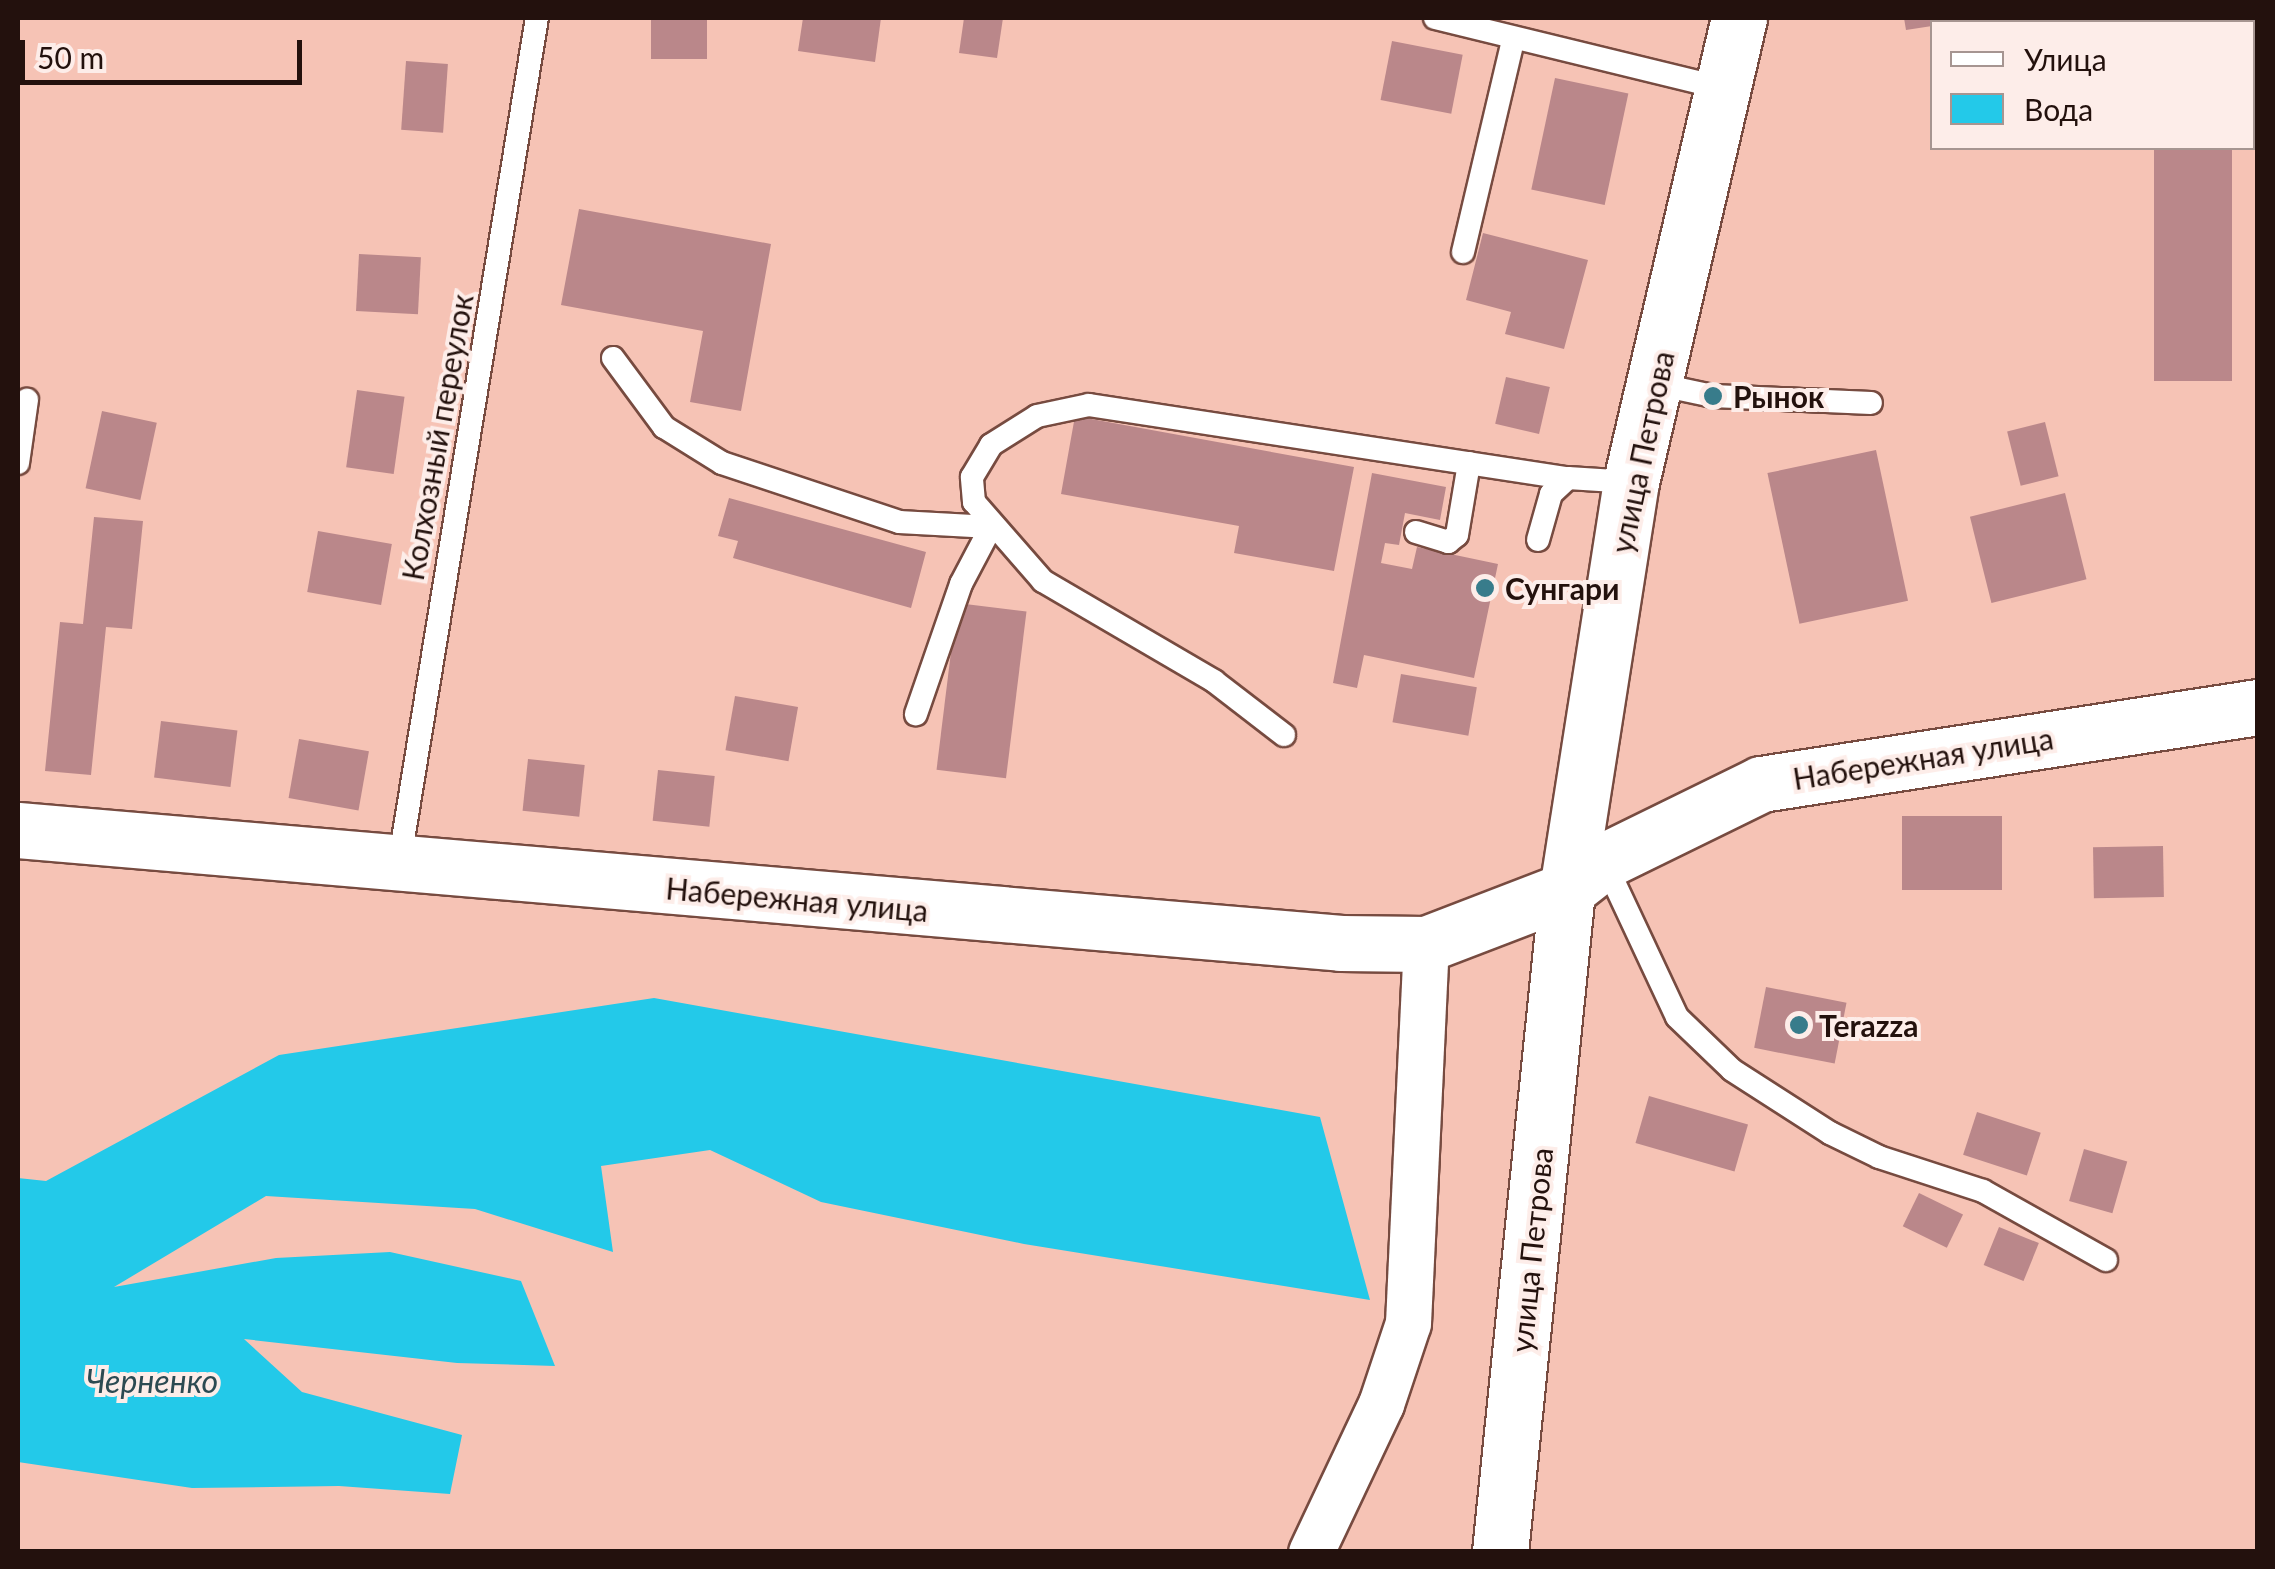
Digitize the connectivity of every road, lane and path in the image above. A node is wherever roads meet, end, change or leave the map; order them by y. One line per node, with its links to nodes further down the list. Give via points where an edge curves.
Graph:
1 (537, 18): 24 (lane, Колхозный переулок)
2 (1435, 18): 4 (lane)
3 (1739, 18): 6 (main road, улица Петрова)
4 (1513, 40): 6 (lane); 8 (lane)
5 (2258, 54): 7 (lane)
6 (1723, 88): 10 (main road, улица Петрова)
7 (2258, 95)
8 (1463, 252)
9 (614, 358): 17 (lane, via 664,428 722,463 899,522)
10 (1656, 384): 12 (lane, via 1713,396); 16 (main road, улица Петрова)
11 (26, 400): 13 (lane)
12 (1871, 403)
13 (18, 463)
14 (1469, 463): 15 (lane); 17 (lane, via 1089,404 1037,416 990,445 972,478 974,502); 18 (lane, via 1456,535 1448,542)
15 (1568, 478): 16 (lane); 19 (lane, via 1551,494)
16 (1631, 482): 25 (main road, улица Петрова)
17 (991, 527): 21 (lane, via 961,584); 22 (lane, via 1043,581 1214,682)
18 (1416, 532)
19 (1538, 540)
20 (2258, 707): 25 (main road, Набережная улица, via 1761,784)
21 (916, 714)
22 (1284, 735)
23 (18, 830): 24 (main road, Набережная улица)
24 (398, 868): 26 (main road, Набережная улица, via 1342,943)
25 (1586, 875): 26 (main road, Набережная улица); 27 (lane, via 1677,1017 1732,1070 1830,1134 1878,1158 1983,1191); 29 (main road, улица Петрова)
26 (1426, 944): 28 (street, via 1408,1323 1382,1404)
27 (2106, 1260)
28 (1310, 1552)
29 (1500, 1552)

